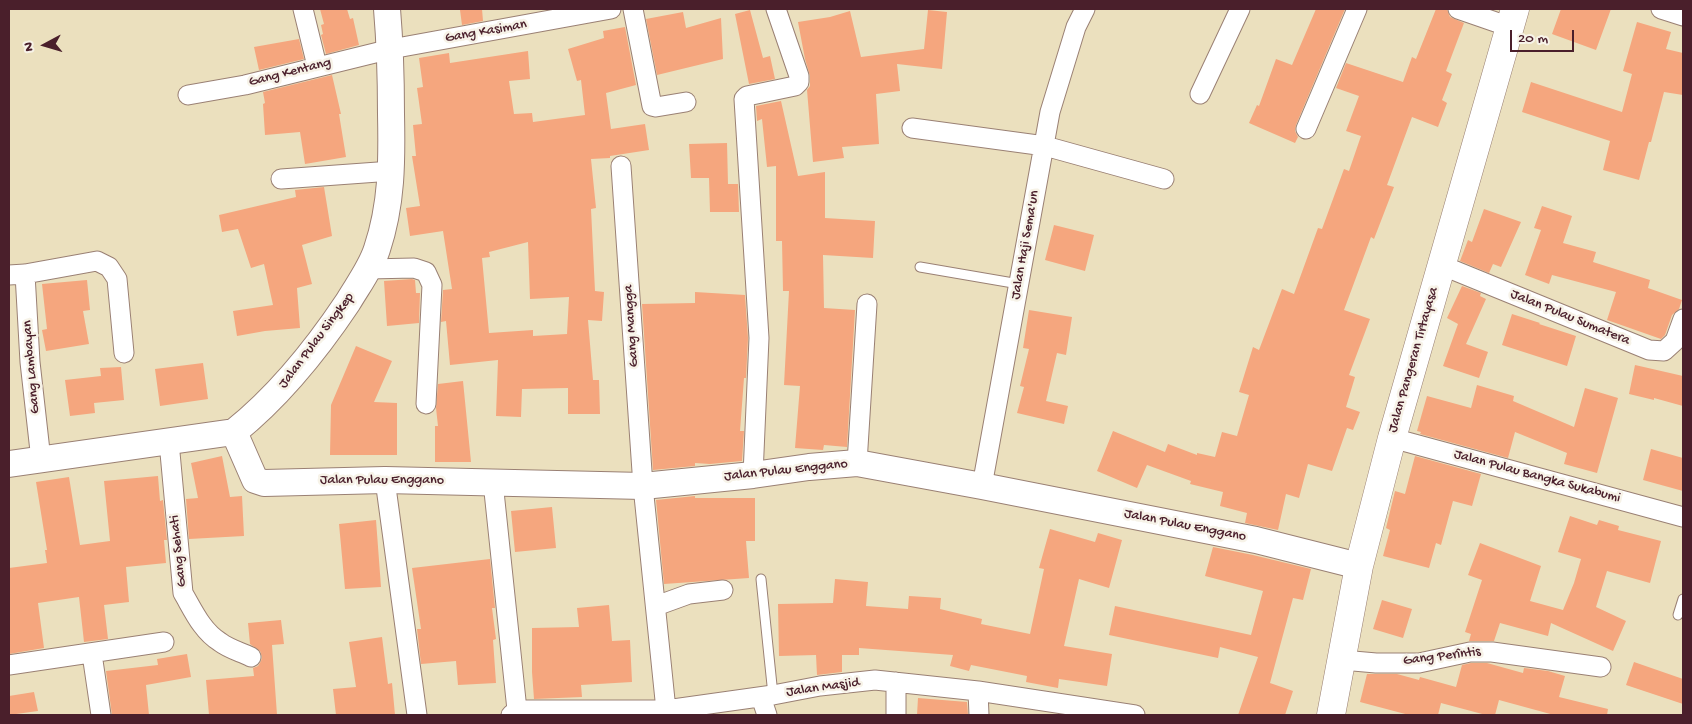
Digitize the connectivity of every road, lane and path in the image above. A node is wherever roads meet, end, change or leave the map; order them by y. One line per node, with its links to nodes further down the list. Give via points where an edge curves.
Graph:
1 (303, 9): 15 (street)
2 (387, 9): 14 (street, Jalan Pulau Singkep)
3 (611, 9): 11 (street, Gang Kasiman)
4 (633, 9): 18 (street, via 652,106)
5 (776, 9): 41 (street, via 799,82 795,86 744,99 760,338)
6 (1085, 9): 21 (street, Jalan Haji Sema'un, via 1076,27 1050,112)
7 (1240, 9): 16 (street)
8 (1357, 9): 20 (street)
9 (1458, 9): 13 (street)
10 (1661, 9): 12 (street)
11 (560, 13): 14 (street, Gang Kasiman)
12 (1683, 16)
13 (1512, 18): 26 (main road, Jalan Pangeran Tirtayasa)
14 (391, 49): 15 (street, Gang Kentang); 23 (street, Jalan Pulau Singkep)
15 (317, 66): 17 (street, Gang Kentang, via 245,85)
16 (1200, 94)
17 (188, 95)
18 (686, 102)
19 (912, 128): 21 (street)
20 (1306, 130)
21 (1045, 146): 24 (street); 30 (street, Jalan Haji Sema'un)
22 (621, 166): 44 (street, Gang Mangga)
23 (392, 171): 25 (street); 28 (street, Jalan Pulau Singkep, via 383,227)
24 (1164, 178)
25 (281, 179)
26 (1441, 266): 32 (street, Jalan Pulau Sumatera, via 1649,350 1664,351 1675,341); 36 (main road, Jalan Pangeran Tirtayasa)
27 (920, 267): 30 (lane)
28 (368, 269): 34 (street, via 414,268 426,272 432,285); 35 (street, Jalan Pulau Singkep, via 339,315 280,390)
29 (17, 274): 33 (street, via 97,261 109,267 117,279); 38 (street, Gang Lambayan)
30 (1019, 284): 45 (street, Jalan Haji Sema'un)
31 (867, 304): 39 (street)
32 (1683, 319)
33 (124, 353)
34 (426, 404)
35 (234, 432): 37 (street, Jalan Pulau Singkep); 42 (street, Jalan Pulau Enggano, via 255,480 264,483)
36 (1392, 438): 46 (street, Jalan Pulau Bangka Sukabumi); 47 (main road, Jalan Pangeran Tirtayasa)
37 (169, 442): 38 (street, Jalan Pulau Singkep); 55 (street, Gang Sehati, via 183,593 210,635)
38 (41, 460): 40 (street, Jalan Pulau Singkep)
39 (857, 463): 41 (street, Jalan Pulau Enggano); 45 (street, Jalan Pulau Enggano)
40 (9, 464)
41 (753, 475): 44 (street, Jalan Pulau Enggano)
42 (386, 480): 43 (street, Jalan Pulau Enggano); 65 (street)
43 (493, 482): 44 (street, Jalan Pulau Enggano); 63 (street)
44 (643, 486): 51 (street, Gang Mangga)
45 (982, 486): 47 (street, Jalan Pulau Enggano, via 1256,540)
46 (1683, 517)
47 (1359, 566): 56 (main road, Jalan Pangeran Tirtayasa)
48 (761, 579): 61 (lane)
49 (723, 590): 51 (street, via 689,594)
50 (1683, 599): 52 (lane)
51 (656, 606): 62 (street, Gang Mangga)
52 (1678, 615)
53 (164, 642): 54 (street)
54 (92, 654): 57 (street); 64 (street)
55 (252, 657)
56 (1342, 660): 58 (street, Gang Perîntis, via 1419,662 1470,652 1492,652); 70 (main road, Jalan Pangeran Tirtayasa)
57 (9, 665)
58 (1601, 667)
59 (896, 682): 60 (street, Jalan Masjid); 61 (street, Jalan Masjid, via 875,680); 67 (street)
60 (978, 691): 68 (street); 69 (street, Jalan Masjid)
61 (767, 696): 62 (street, Jalan Masjid); 66 (street)
62 (666, 710): 63 (street, Jalan Masjid)
63 (514, 713)
64 (100, 715)
65 (417, 715)
66 (767, 715)
67 (896, 715)
68 (979, 715)
69 (1134, 715)
70 (1333, 715)

